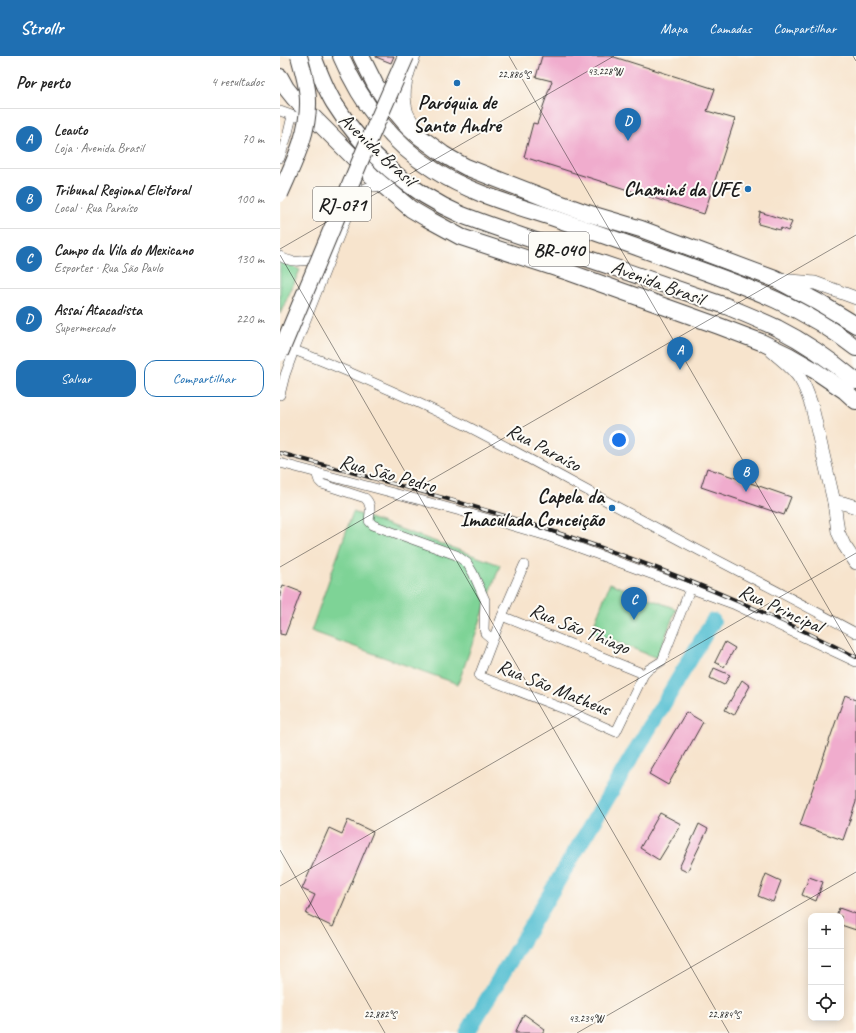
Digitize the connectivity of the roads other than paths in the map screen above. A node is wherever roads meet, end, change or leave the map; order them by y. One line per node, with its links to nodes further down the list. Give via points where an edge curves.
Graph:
1 (299, 56): 18 (highway, bridge, via 308,93 308,117 304,136)
2 (313, 56): 17 (highway, Avenida Brasil / BR-040, via 334,102 357,136 387,168)
3 (341, 56): 29 (highway, Avenida Brasil / BR-040, via 355,86 390,135 416,158 445,177 504,202 749,287 814,319)
4 (361, 56): 12 (highway, Avenida Brasil, via 384,98)
5 (398, 56): 26 (highway, RJ-071)
6 (406, 56): 30 (highway, RJ-071, bridge, via 366,147)
7 (414, 56): 12 (main road, via 404,93 406,111)
8 (280, 77): 11 (highway, Avenida Brasil, via 289,92)
9 (280, 111): 10 (street)
10 (296, 118): 11 (street); 14 (street); 15 (street, via 299,134)
11 (325, 128): 13 (highway, Avenida Brasil)
12 (420, 137): 23 (highway, Avenida Brasil, via 466,167 586,213 641,229)
13 (351, 155): 16 (highway, Avenida Brasil); 19 (street, via 357,176)
14 (280, 158)
15 (280, 179)
16 (387, 189): 19 (street, via 366,187); 22 (highway, Avenida Brasil, via 428,219 461,237)
17 (416, 190): 22 (highway, via 466,226 565,264); 31 (highway, Avenida Brasil / BR-040, via 462,215 755,318 804,343)
18 (280, 194)
19 (355, 196): 21 (street)
20 (280, 256): 21 (street, via 296,262)
21 (330, 257): 30 (street)
22 (571, 272): 28 (highway, Avenida Brasil)
23 (781, 283): 24 (main road, via 815,283); 25 (highway, Avenida Brasil); 27 (highway)
24 (856, 298)
25 (856, 325)
26 (280, 331)
27 (856, 334)
28 (761, 342): 33 (highway, Avenida Brasil, via 814,370); 36 (main road, via 801,379 812,407)
29 (856, 348)
30 (287, 351): 32 (street); 42 (street, Rua Paraíso, via 340,368 463,425)
31 (856, 381)
32 (280, 394)
33 (856, 401)
34 (280, 463): 35 (street, Rua São Pedro)
35 (316, 472): 40 (street, Rua São Pedro, via 541,535); 43 (street, via 322,484 365,498 371,505 369,521 373,525 456,555 467,563 485,600 484,629)
36 (834, 502): 37 (main road); 38 (main road, via 838,532 844,546)
37 (856, 507)
38 (856, 562)
39 (524, 564): 41 (street)
40 (690, 589): 44 (street, Rua Principal, via 733,604); 45 (street, via 662,661)
41 (502, 616): 43 (street); 45 (street, Rua São Thiago)
42 (856, 633)
43 (492, 639): 45 (street, Rua São Matheus, via 479,676 616,732)
44 (856, 662)
45 (644, 674)

